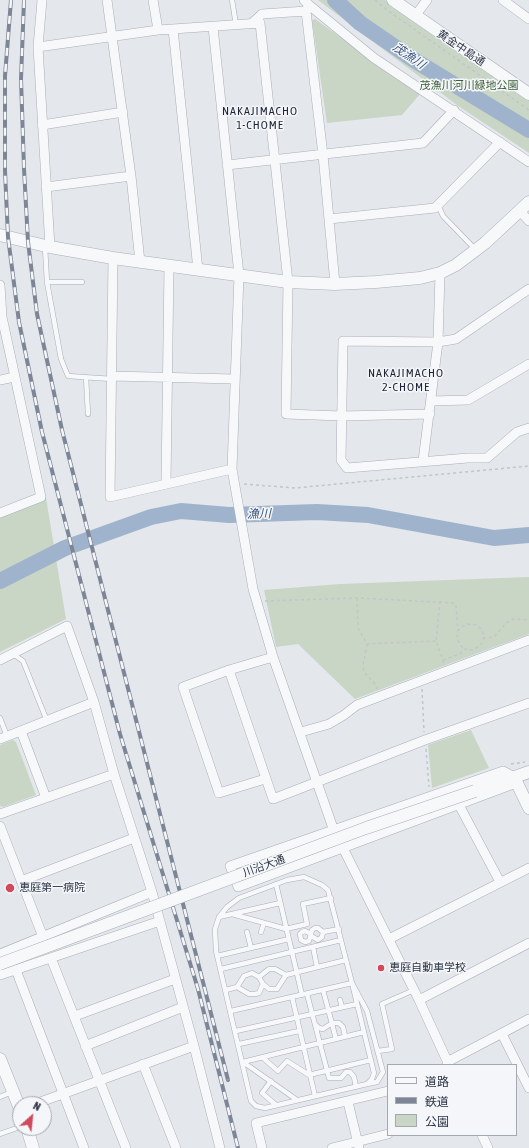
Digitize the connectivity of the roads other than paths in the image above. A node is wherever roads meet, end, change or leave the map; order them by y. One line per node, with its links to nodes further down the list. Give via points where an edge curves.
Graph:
1 (42, 0): 17 (street)
2 (107, 0): 16 (street)
3 (153, 0): 15 (street)
4 (232, 0): 12 (lane)
5 (393, 0): 9 (street, 黄金中島通)
6 (427, 0): 9 (street)
7 (503, 0): 10 (street)
8 (306, 5): 11 (street, via 262,14); 19 (street, via 374,58); 23 (street)
9 (415, 16): 18 (street, 黄金中島通)
10 (529, 19)
11 (251, 24): 12 (street); 24 (street, via 260,23)
12 (236, 25): 13 (street)
13 (213, 27): 14 (street); 26 (street)
14 (173, 29): 15 (street); 40 (street)
15 (158, 30): 16 (street)
16 (112, 37): 17 (street); 20 (street)
17 (38, 47): 21 (street)
18 (529, 94)
19 (454, 110): 22 (street); 23 (street, via 423,143)
20 (123, 112): 21 (street); 27 (street)
21 (42, 125): 28 (street)
22 (500, 142): 25 (street); 30 (street)
23 (323, 155): 24 (street); 32 (street)
24 (276, 159): 26 (street); 45 (street)
25 (529, 162)
26 (227, 165): 42 (street)
27 (131, 176): 28 (street); 38 (street)
28 (46, 187): 35 (street)
29 (529, 202): 31 (street)
30 (438, 205): 32 (street, via 435,208); 36 (lane, via 443,216)
31 (520, 211): 33 (street); 36 (street)
32 (329, 218): 46 (street)
33 (529, 221)
34 (0, 235): 35 (street)
35 (48, 246): 37 (street); 43 (lane)
36 (476, 251): 41 (street)
37 (113, 258): 38 (street); 54 (street)
38 (140, 262): 39 (street)
39 (169, 266): 40 (street); 53 (street)
40 (198, 270): 42 (street)
41 (440, 273): 46 (street, via 404,280); 49 (street)
42 (239, 275): 45 (street); 55 (street)
43 (47, 282): 44 (lane); 52 (lane, via 61,359 68,376)
44 (82, 282)
45 (288, 282): 46 (street); 60 (street, via 286,414)
46 (335, 284)
47 (0, 285): 51 (street, via 2,317)
48 (529, 289): 49 (street, via 456,339)
49 (438, 342): 57 (street); 60 (street, via 343,342)
50 (529, 364): 57 (street, via 468,400)
51 (14, 377): 56 (street); 65 (street, via 41,498)
52 (86, 377): 54 (lane); 58 (lane)
53 (168, 377): 54 (street); 55 (street); 64 (street)
54 (112, 378): 64 (street, via 110,497)
55 (234, 379): 63 (street)
56 (0, 380)
57 (431, 401): 59 (street)
58 (88, 414)
59 (430, 414): 60 (street); 62 (street)
60 (342, 416): 62 (street, via 341,460 347,468)
61 (529, 428): 62 (street, via 517,432 487,458)
62 (423, 461)
63 (232, 469): 64 (street); 68 (street, via 253,589)
64 (166, 484)
65 (0, 513)
66 (529, 640): 76 (street, via 357,705 329,724)
67 (13, 654): 69 (street); 71 (street, via 67,626); 74 (lane, via 24,662)
68 (273, 657): 70 (street); 76 (street)
69 (0, 660)
70 (229, 670): 80 (street); 80 (street, via 183,686 219,792)
71 (94, 702): 74 (street); 79 (street)
72 (529, 703): 82 (street)
73 (0, 718): 77 (lane)
74 (46, 721): 75 (street)
75 (21, 731): 77 (street); 83 (street)
76 (300, 732): 82 (street)
77 (4, 738)
78 (529, 772): 81 (street, 川沿大通)
79 (114, 774): 83 (street); 89 (street)
80 (265, 779): 82 (street, via 273,799)
81 (515, 780): 84 (street); 85 (street); 88 (street, via 503,771); 121 (street, 川沿大通, bridge, via 366,828)
82 (318, 782): 88 (street)
83 (46, 798): 86 (street)
84 (459, 805): 90 (street); 93 (street)
85 (529, 808)
86 (0, 814)
87 (0, 826): 92 (street)
88 (334, 828): 90 (street); 90 (street, via 230,866 238,888)
89 (134, 838): 92 (street); 95 (street)
90 (344, 848): 110 (street)
91 (529, 868): 93 (street)
92 (21, 881): 108 (street)
93 (500, 882): 110 (street)
94 (276, 884): 96 (lane, via 304,877 322,885 328,890); 97 (lane); 99 (lane, via 239,898)
95 (152, 892): 100 (street); 108 (street)
96 (331, 898): 102 (lane, via 303,904 307,924); 103 (lane)
97 (280, 903): 98 (lane); 102 (lane)
98 (232, 914): 99 (lane); 101 (lane)
99 (219, 917): 118 (lane, via 214,937)
100 (160, 921): 119 (street); 129 (street)
101 (264, 923): 102 (lane); 105 (lane)
102 (286, 929): 111 (lane)
103 (339, 929): 106 (lane); 112 (lane)
104 (247, 932): 115 (lane)
105 (260, 932)
106 (323, 932): 107 (lane, via 315,928); 107 (lane, via 318,940)
107 (311, 935): 109 (lane, via 309,941 305,942); 109 (lane, via 305,931 300,934)
108 (43, 937): 117 (street)
109 (300, 938): 111 (lane)
110 (389, 939): 135 (street)
111 (289, 940): 115 (lane); 116 (lane)
112 (341, 940): 114 (lane); 120 (lane)
113 (529, 943): 140 (street)
114 (313, 947): 116 (lane); 122 (lane)
115 (251, 948): 118 (lane)
116 (292, 952): 123 (lane); 125 (lane)
117 (0, 954)
118 (217, 956): 123 (lane)
119 (51, 958): 124 (street); 147 (street)
120 (346, 960): 122 (lane); 130 (lane)
121 (0, 964)
122 (317, 967): 125 (lane)
123 (221, 969): 133 (lane)
124 (16, 970): 126 (street); 181 (street)
125 (296, 972): 127 (lane); 137 (lane)
126 (0, 975)
127 (286, 975): 128 (lane, via 269,969); 131 (lane, via 277,989 269,989)
128 (259, 977): 131 (lane); 132 (lane, via 249,973 240,980)
129 (175, 979): 142 (street); 147 (street)
130 (352, 983): 134 (lane); 141 (lane); 163 (lane, via 367,1011)
131 (263, 984): 132 (lane, via 255,994)
132 (237, 987): 133 (lane)
133 (226, 990): 145 (lane)
134 (323, 990): 136 (lane); 144 (lane)
135 (414, 990): 140 (street); 163 (lane, via 382,1004 392,1049)
136 (307, 994): 137 (lane); 146 (lane)
137 (302, 995): 138 (lane)
138 (292, 997): 145 (lane); 148 (lane)
139 (340, 1000): 143 (lane)
140 (419, 1000): 168 (street)
141 (357, 1004): 143 (lane); 154 (lane)
142 (183, 1007): 160 (street); 161 (street)
143 (342, 1007): 144 (lane)
144 (328, 1010): 146 (lane); 151 (lane)
145 (231, 1011): 152 (lane)
146 (312, 1014): 148 (lane); 150 (lane)
147 (75, 1016): 160 (street)
148 (296, 1017): 152 (lane); 153 (lane)
149 (529, 1020): 155 (street)
150 (315, 1023): 151 (lane, via 323,1029); 158 (lane)
151 (332, 1023): 156 (lane, via 341,1025); 157 (lane)
152 (236, 1031): 159 (lane)
153 (299, 1031): 159 (lane); 162 (lane)
154 (364, 1032): 156 (lane); 166 (lane)
155 (502, 1034): 168 (street); 177 (street)
156 (345, 1036): 157 (lane)
157 (336, 1039): 158 (lane)
158 (320, 1043): 162 (lane); 170 (lane)
159 (239, 1044): 167 (lane)
160 (86, 1046): 172 (street)
161 (194, 1046): 169 (street); 199 (street)
162 (302, 1048): 164 (lane); 171 (lane)
163 (378, 1051): 174 (lane, via 383,1072 377,1082)
164 (262, 1057): 167 (lane); 171 (lane, via 278,1071 286,1061)
165 (0, 1059): 179 (street)
166 (371, 1060): 170 (lane); 174 (lane, via 374,1073)
167 (243, 1062): 173 (lane); 188 (lane, via 251,1100 256,1106 265,1108)
168 (448, 1063)
169 (143, 1064): 172 (street); 198 (street)
170 (326, 1071): 171 (lane); 175 (lane, via 332,1079 341,1078 346,1072 350,1072 353,1074)
171 (309, 1075): 183 (lane)
172 (99, 1081): 181 (street); 197 (street)
173 (270, 1081): 176 (lane); 188 (lane, via 262,1094)
174 (367, 1084): 175 (lane)
175 (356, 1087): 183 (lane)
176 (280, 1088): 180 (lane); 186 (lane)
177 (529, 1088)
178 (387, 1091): 187 (street)
179 (13, 1092): 182 (street); 184 (lane)
180 (276, 1093)
181 (63, 1094): 185 (street); 196 (street)
182 (15, 1096)
183 (315, 1096): 186 (lane)
184 (0, 1097)
185 (52, 1098)
186 (297, 1100): 188 (lane)
187 (348, 1102): 194 (street); 200 (street, via 256,1123)
188 (276, 1105)
189 (12, 1130): 190 (lane)
190 (0, 1134)
191 (387, 1134): 194 (street)
192 (30, 1136): 195 (street)
193 (482, 1136): 202 (street)
194 (358, 1145): 201 (street)
195 (33, 1148)
196 (84, 1148)
197 (126, 1148)
198 (176, 1148)
199 (220, 1148)
200 (262, 1148)
201 (332, 1148)
202 (488, 1148)

